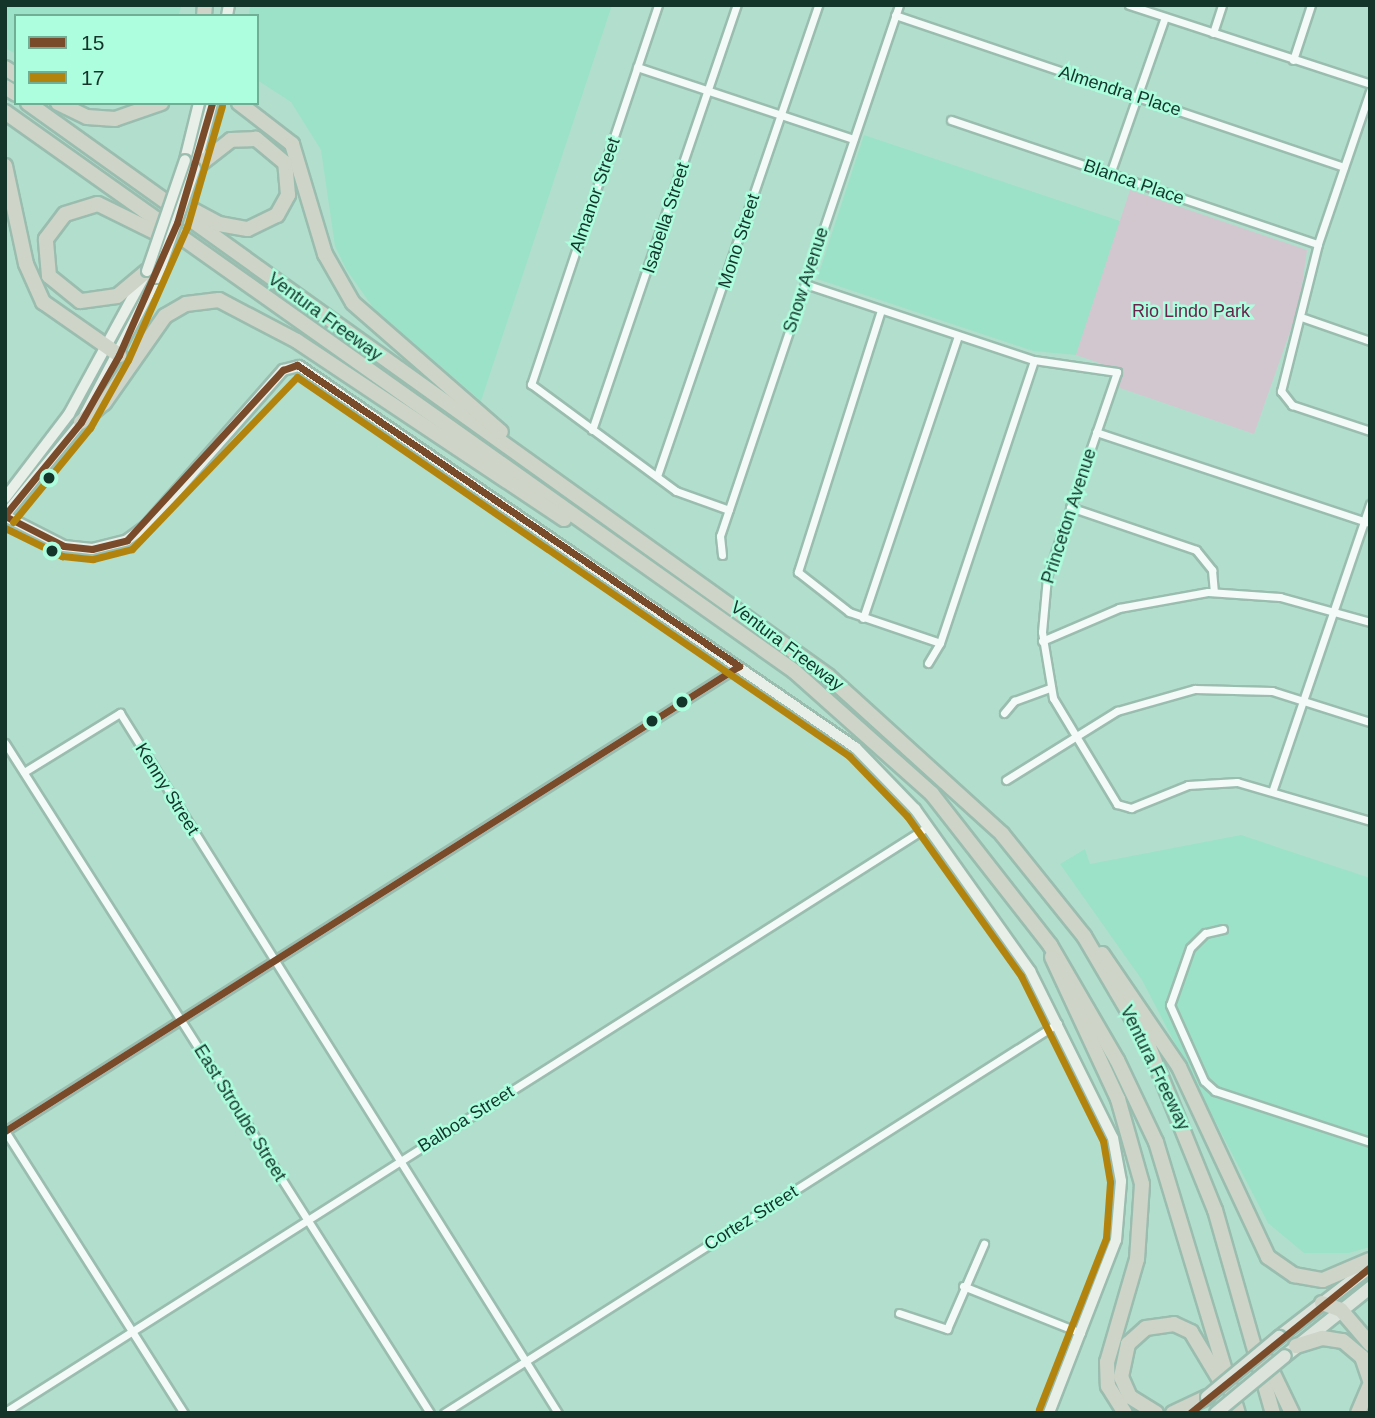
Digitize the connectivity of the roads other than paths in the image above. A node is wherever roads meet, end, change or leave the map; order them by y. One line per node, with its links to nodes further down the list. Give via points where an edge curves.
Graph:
1 (658, 5): 12 (street, Almanor Street)
2 (737, 5): 15 (street, Isabella Street)
3 (818, 5): 24 (street, Mono Street)
4 (899, 5): 8 (street, Snow Avenue)
5 (1129, 5): 9 (street)
6 (1222, 5): 10 (street)
7 (1311, 5): 11 (street)
8 (895, 15): 16 (street, Almendra Place); 26 (street, Snow Avenue)
9 (1165, 17): 10 (street); 16 (street)
10 (1213, 33): 11 (street)
11 (1293, 60): 13 (street)
12 (637, 67): 15 (street); 43 (street, Almanor Street, via 531,384)
13 (1370, 84)
14 (1370, 90): 29 (street)
15 (708, 91): 24 (street); 43 (street, Isabella Street)
16 (1138, 97): 29 (street, Almendra Place); 30 (street)
17 (31, 105): 31 (highway, Ventura Freeway)
18 (62, 105): 19 (highway, via 87,117 115,119)
19 (155, 105)
20 (199, 105): 27 (street)
21 (211, 105): 27 (street)
22 (242, 105): 46 (highway, via 292,144 305,171 325,254 353,303)
23 (5, 111): 33 (highway, Ventura Freeway)
24 (781, 115): 26 (street); 47 (street, Mono Street)
25 (951, 120): 30 (street, Blanca Place)
26 (853, 139): 35 (street, Snow Avenue)
27 (190, 164): 31 (highway, via 230,140 256,139 285,163 288,195 277,215 248,229 219,223); 34 (street, bridge)
28 (5, 166): 40 (highway, via 33,285 57,316)
29 (1344, 167): 32 (street)
30 (1110, 174): 32 (street, Blanca Place)
31 (146, 188): 46 (highway, Ventura Freeway)
32 (1318, 244): 37 (street)
33 (218, 264): 34 (highway, via 98,204 65,214 46,239 49,276 80,300 105,302); 54 (highway, Ventura Freeway)
34 (152, 274): 40 (street)
35 (805, 284): 36 (street); 51 (street, Snow Avenue)
36 (881, 310): 38 (street); 58 (street, via 798,560 804,579)
37 (1304, 318): 39 (street); 44 (street, via 1282,397)
38 (958, 336): 41 (street); 58 (street)
39 (1370, 341)
40 (114, 353): 42 (street); 48 (street)
41 (1034, 360): 45 (street, Princeton Avenue, via 1117,372); 61 (street)
42 (81, 422): 52 (street); 54 (highway, via 104,403 165,316 197,301 230,303 297,341 540,505)
43 (592, 430): 47 (street)
44 (1370, 431)
45 (1096, 432): 50 (street, Princeton Avenue); 53 (street)
46 (528, 461): 76 (highway, Ventura Freeway, via 862,703 1002,834)
47 (657, 476): 51 (street, via 684,495)
48 (5, 498)
49 (1370, 504): 53 (street)
50 (1070, 507): 56 (street, via 1196,550 1212,570); 60 (street, Princeton Avenue, via 1045,585)
51 (729, 510): 55 (street, Snow Avenue)
52 (5, 516): 63 (street, via 72,548 127,540 146,526 283,370 296,365)
53 (1367, 522): 57 (street)
54 (624, 552): 77 (highway, Ventura Freeway, via 794,671 871,734 988,859)
55 (722, 555)
56 (1214, 592): 57 (street); 60 (street, via 1136,603)
57 (1334, 610): 59 (street); 65 (street)
58 (863, 618): 61 (street)
59 (1370, 622)
60 (1042, 641): 64 (street, Princeton Avenue)
61 (940, 643): 62 (street)
62 (928, 663)
63 (739, 666): 74 (street, via 856,748); 78 (street)
64 (1050, 688): 66 (street, via 1014,701); 68 (street, Princeton Avenue)
65 (1303, 700): 67 (street); 68 (street, via 1250,687 1195,689 1138,702); 72 (street)
66 (1004, 713)
67 (1370, 722)
68 (1073, 736): 71 (street); 72 (street, Princeton Avenue, via 1123,808 1206,782)
69 (5, 743): 70 (street, East Stroube Street)
70 (24, 772): 78 (street, Kenny Street, via 120,713); 79 (street, East Stroube Street)
71 (1006, 780)
72 (1273, 789): 73 (street)
73 (1370, 821)
74 (927, 827): 80 (street, via 1025,964); 83 (street, Balboa Street)
75 (1223, 929): 82 (street, via 1205,933 1190,948 1170,1005 1204,1081 1215,1091)
76 (1084, 936): 86 (highway, via 1115,967 1179,1067 1268,1257 1294,1275 1323,1280); 95 (highway, Ventura Freeway, via 1149,1047 1196,1153)
77 (1050, 945): 102 (highway, Ventura Freeway, via 1157,1142); 109 (highway, via 1056,974 1118,1099 1142,1184 1137,1259 1107,1362 1108,1386)
78 (274, 961): 79 (street); 83 (street)
79 (181, 1020): 81 (street); 84 (street, East Stroube Street)
80 (1058, 1023): 94 (street, via 1109,1128 1121,1181 1116,1241); 98 (street, Cortez Street)
81 (5, 1131): 93 (street)
82 (1370, 1142)
83 (399, 1161): 84 (street, Balboa Street); 98 (street)
84 (307, 1219): 93 (street, Balboa Street); 105 (street, East Stroube Street)
85 (984, 1244): 88 (street)
86 (1370, 1260)
87 (1370, 1266): 90 (main road)
88 (963, 1286): 92 (street, via 946,1330); 94 (street)
89 (1370, 1288): 91 (main road)
90 (1322, 1303): 91 (highway); 101 (main road, bridge)
91 (1341, 1310): 96 (highway); 97 (main road)
92 (899, 1313)
93 (132, 1330): 103 (street, Balboa Street); 104 (street)
94 (1081, 1334): 108 (street)
95 (1255, 1343): 114 (highway, Ventura Freeway); 115 (highway)
96 (1370, 1344)
97 (1296, 1346): 99 (highway, via 1323,1338 1343,1341 1362,1357); 113 (main road, bridge)
98 (525, 1361): 106 (street, Cortez Street); 107 (street)
99 (1370, 1380)
100 (1370, 1385): 116 (highway)
101 (1207, 1397): 111 (highway); 112 (main road)
102 (1237, 1409): 110 (highway, via 1203,1343 1183,1328 1160,1324 1136,1335 1121,1365 1130,1397)
103 (5, 1412)
104 (184, 1413)
105 (430, 1413)
106 (444, 1413)
107 (558, 1413)
108 (1049, 1413)
109 (1125, 1413)
110 (1156, 1413)
111 (1173, 1413)
112 (1190, 1413)
113 (1216, 1413)
114 (1273, 1413)
115 (1292, 1413)
116 (1358, 1413)

